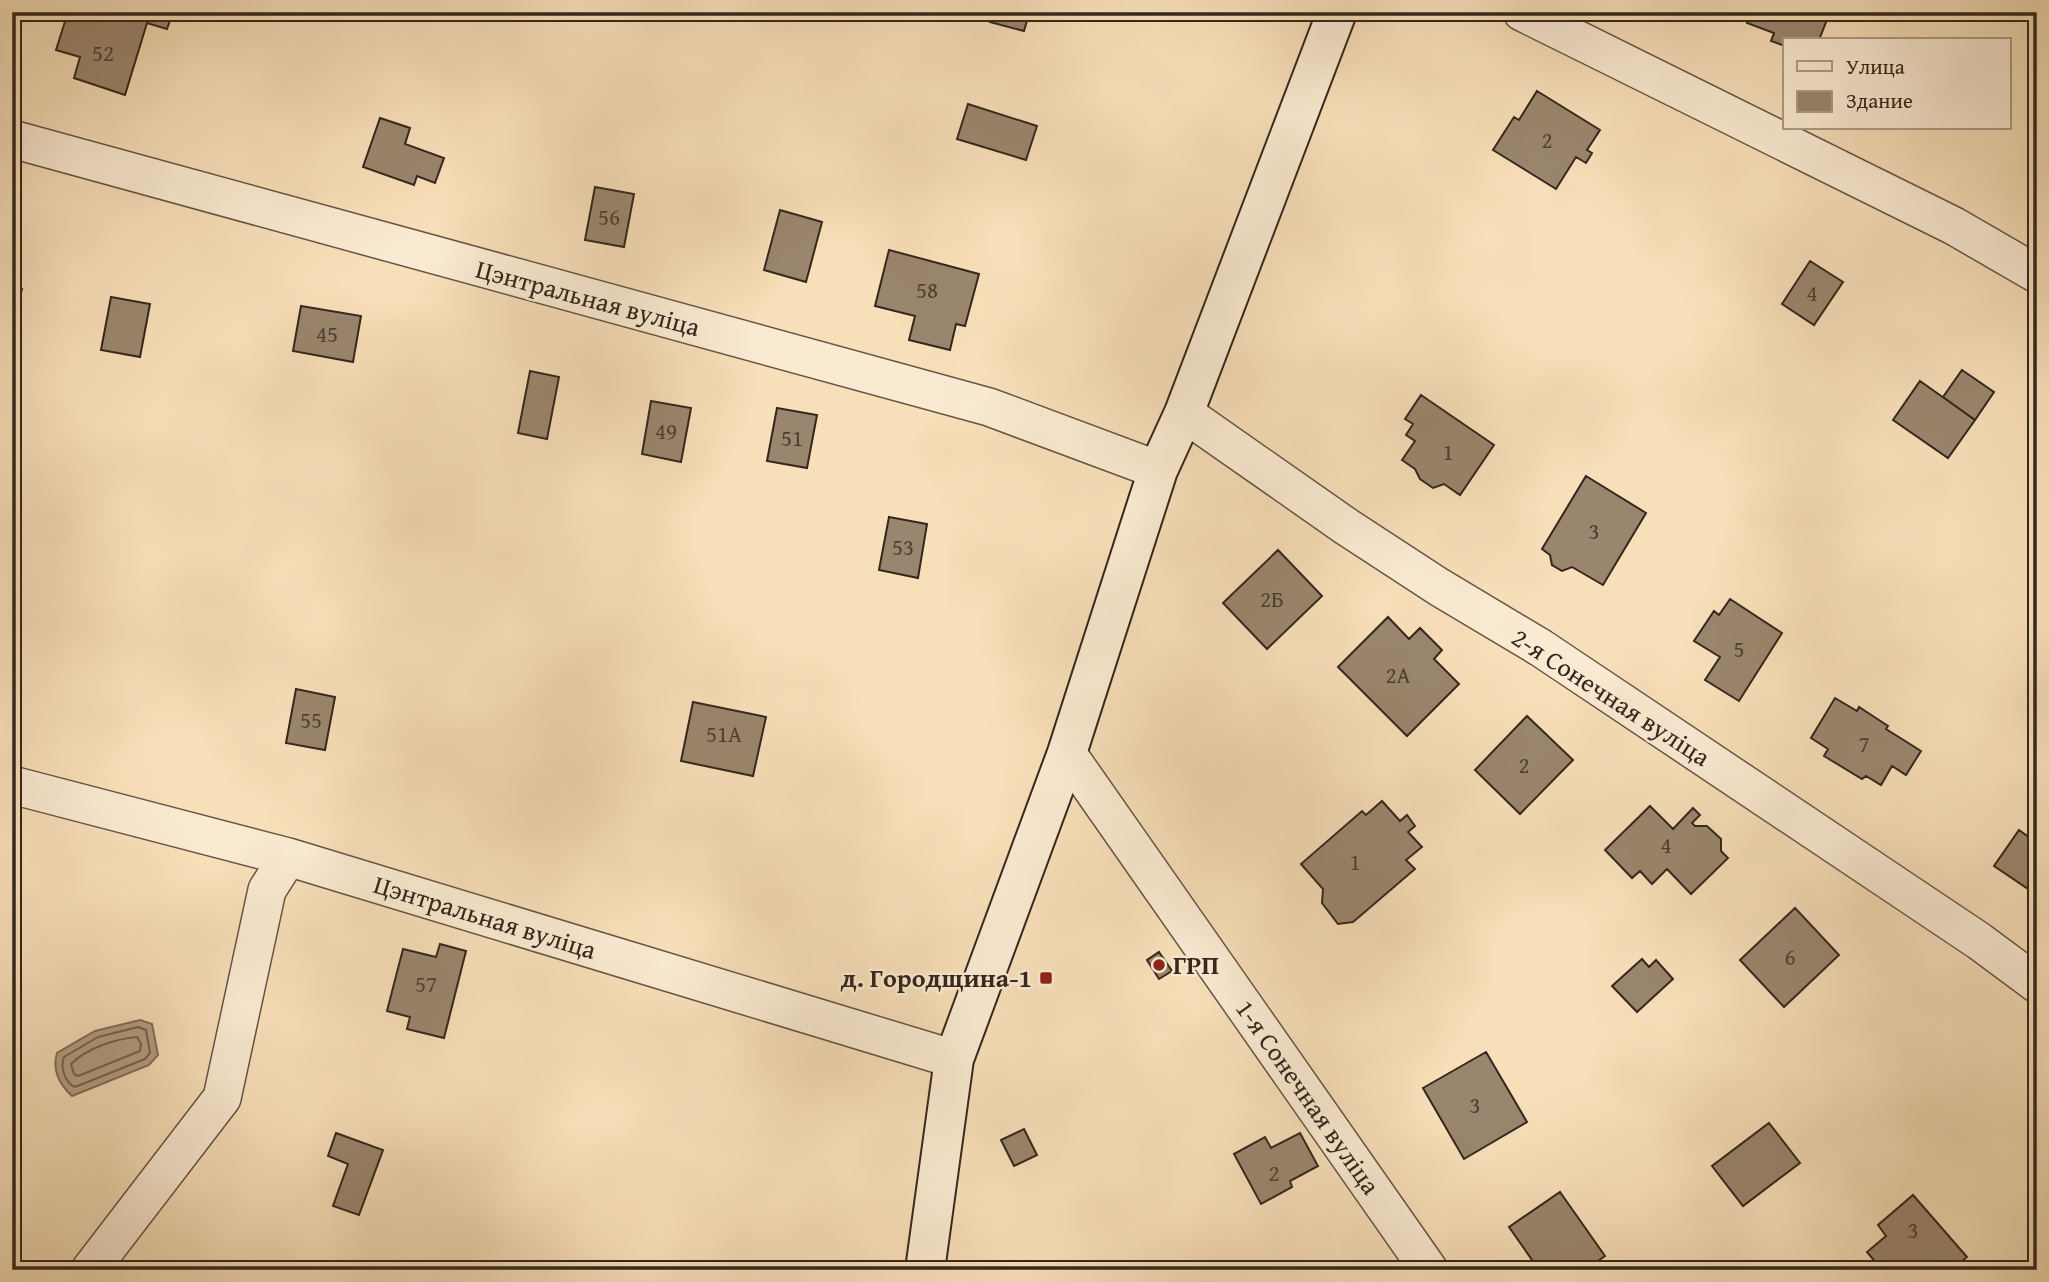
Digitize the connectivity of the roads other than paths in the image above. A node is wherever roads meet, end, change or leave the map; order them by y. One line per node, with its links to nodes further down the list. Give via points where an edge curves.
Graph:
1 (1337, 12): 7 (street)
2 (1522, 12): 4 (street)
3 (12, 139): 8 (street, Цэнтральная вуліца, via 989,407)
4 (1954, 226): 5 (street); 6 (street)
5 (2037, 256)
6 (2037, 274)
7 (1184, 413): 8 (street); 12 (street, 2-я Сонечная вуліца, via 1347,527 1541,648)
8 (1158, 470): 9 (street)
9 (1067, 753): 13 (street); 16 (street, 1-я Сонечная вуліца)
10 (12, 785): 11 (street, Цэнтральная вуліца)
11 (288, 857): 13 (street, Цэнтральная вуліца); 14 (street, via 267,890 222,1098)
12 (2037, 984)
13 (954, 1059): 15 (street)
14 (90, 1270)
15 (925, 1270)
16 (1429, 1270)

